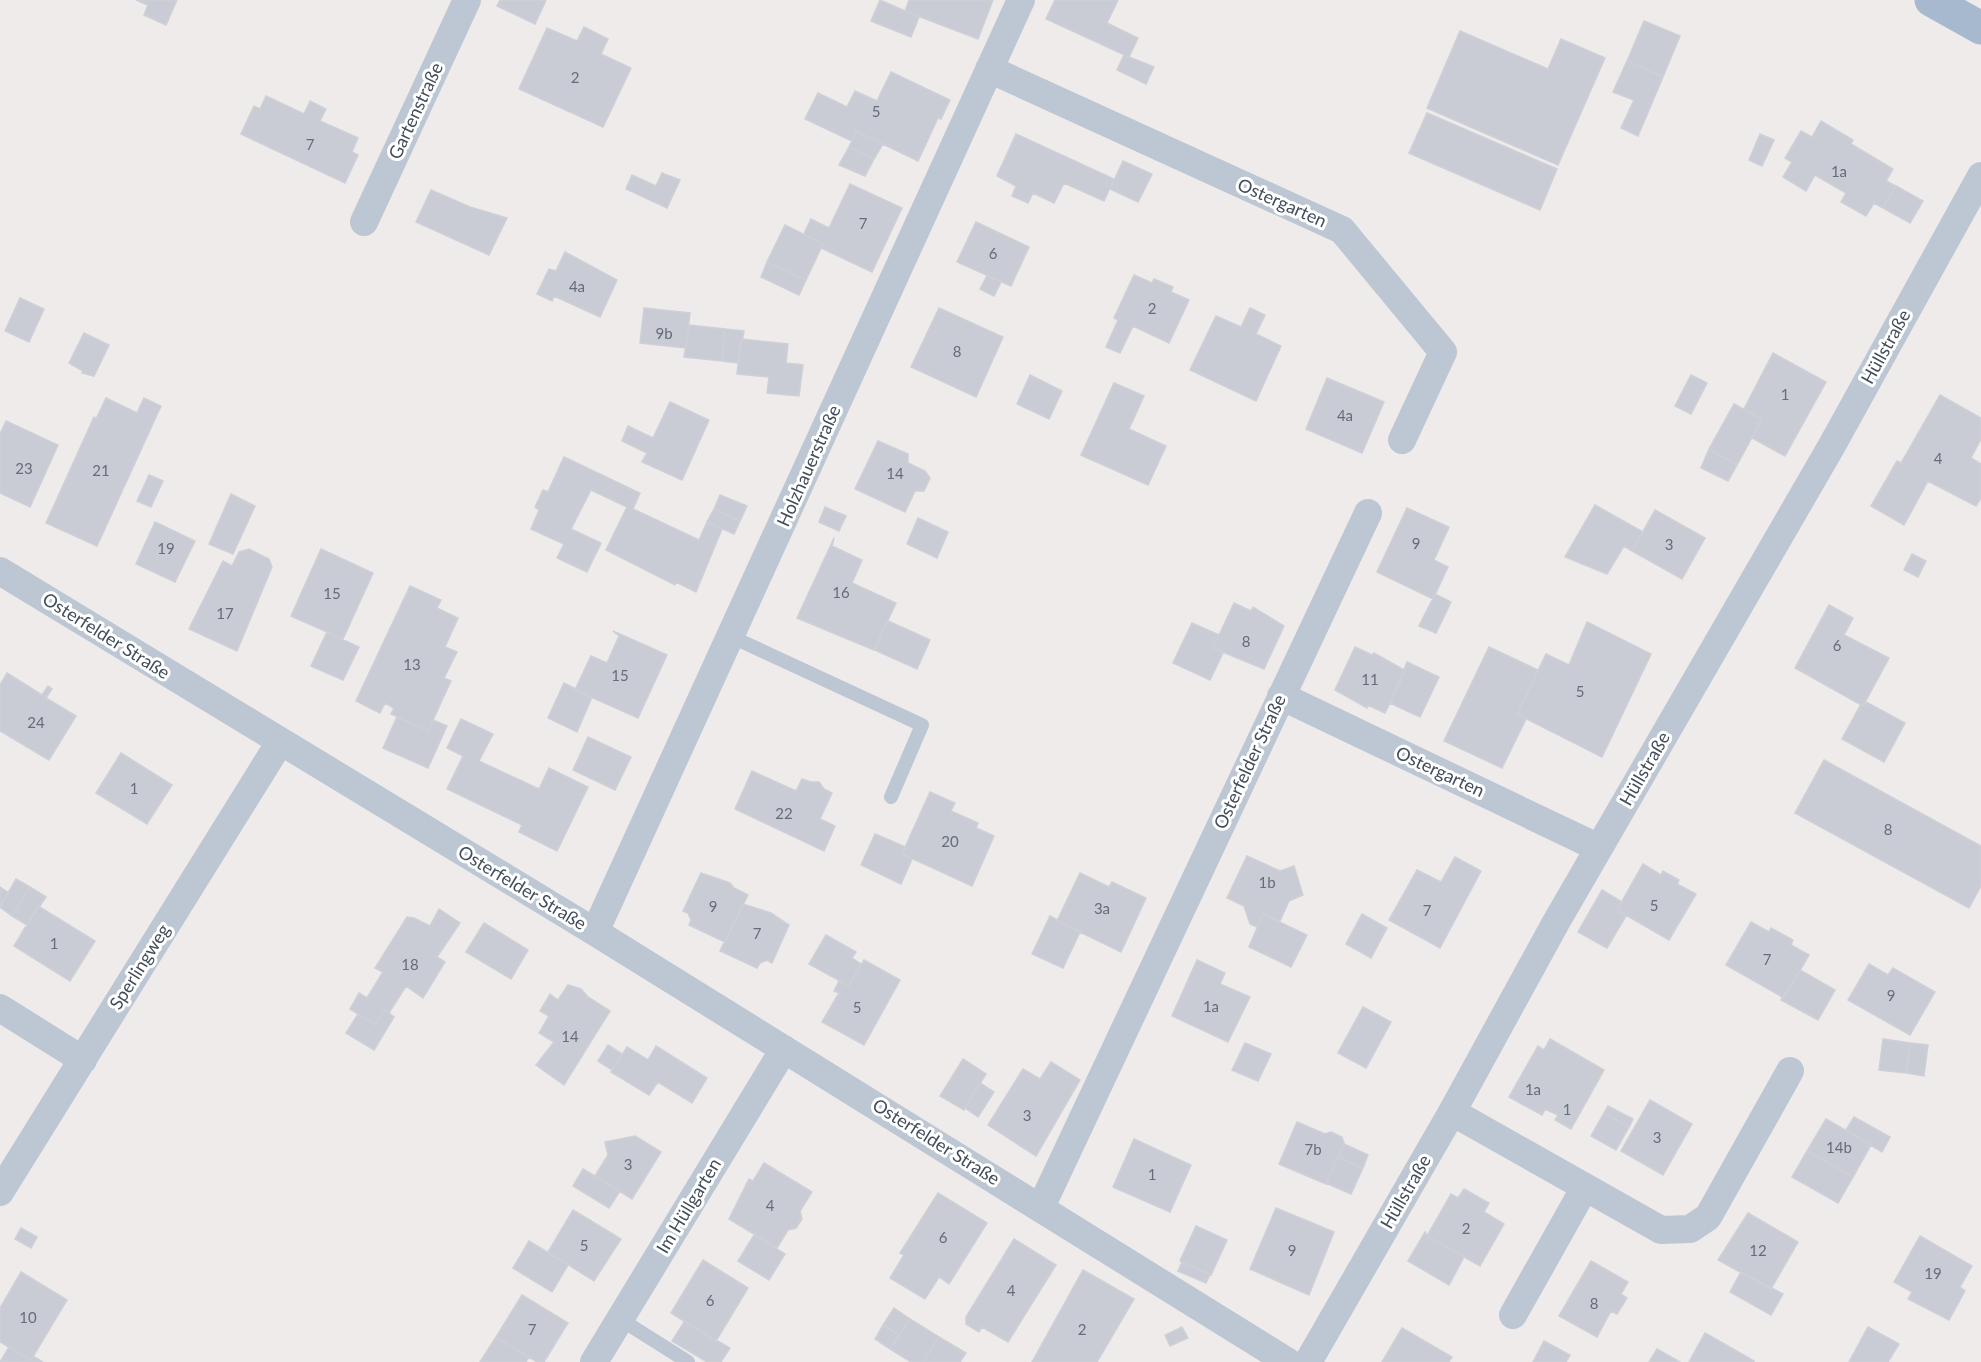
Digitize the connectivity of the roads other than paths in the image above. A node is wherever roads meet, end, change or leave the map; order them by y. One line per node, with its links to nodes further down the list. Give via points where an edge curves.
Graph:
1 (467, 0): 7 (street, Gartenstraße)
2 (1021, 0): 5 (street, Holzhauerstraße)
3 (1931, 0): 4 (main road)
4 (1981, 28)
5 (989, 69): 8 (street, Ostergarten, via 1342,230 1443,352); 11 (street, Holzhauerstraße)
6 (1981, 176): 15 (street, Hüllstraße, via 1831,447)
7 (364, 222)
8 (1402, 440)
9 (1368, 513): 12 (street, Osterfelder Straße)
10 (0, 571): 13 (street, Osterfelder Straße)
11 (732, 637): 14 (lane, via 922,725); 16 (street, Holzhauerstraße)
12 (1281, 696): 15 (street, Ostergarten); 24 (street, Osterfelder Straße)
13 (280, 742): 16 (street, Osterfelder Straße); 19 (street, Sperlingweg)
14 (891, 797)
15 (1599, 848): 21 (street, Hüllstraße)
16 (595, 932): 18 (street, Osterfelder Straße)
17 (0, 1008): 19 (street)
18 (784, 1049): 24 (street, Osterfelder Straße); 26 (street, Im Hüllgarten)
19 (83, 1060): 23 (street, Sperlingweg)
20 (1790, 1071): 22 (street, via 1708,1217 1690,1229 1661,1230)
21 (1452, 1112): 22 (street); 30 (street, Hüllstraße)
22 (1585, 1187): 25 (street)
23 (0, 1192)
24 (1041, 1207): 29 (street, Osterfelder Straße)
25 (1513, 1315)
26 (620, 1319): 27 (street, Im Hüllgarten); 28 (lane)
27 (594, 1362)
28 (688, 1362)
29 (1288, 1362)
30 (1308, 1362)

